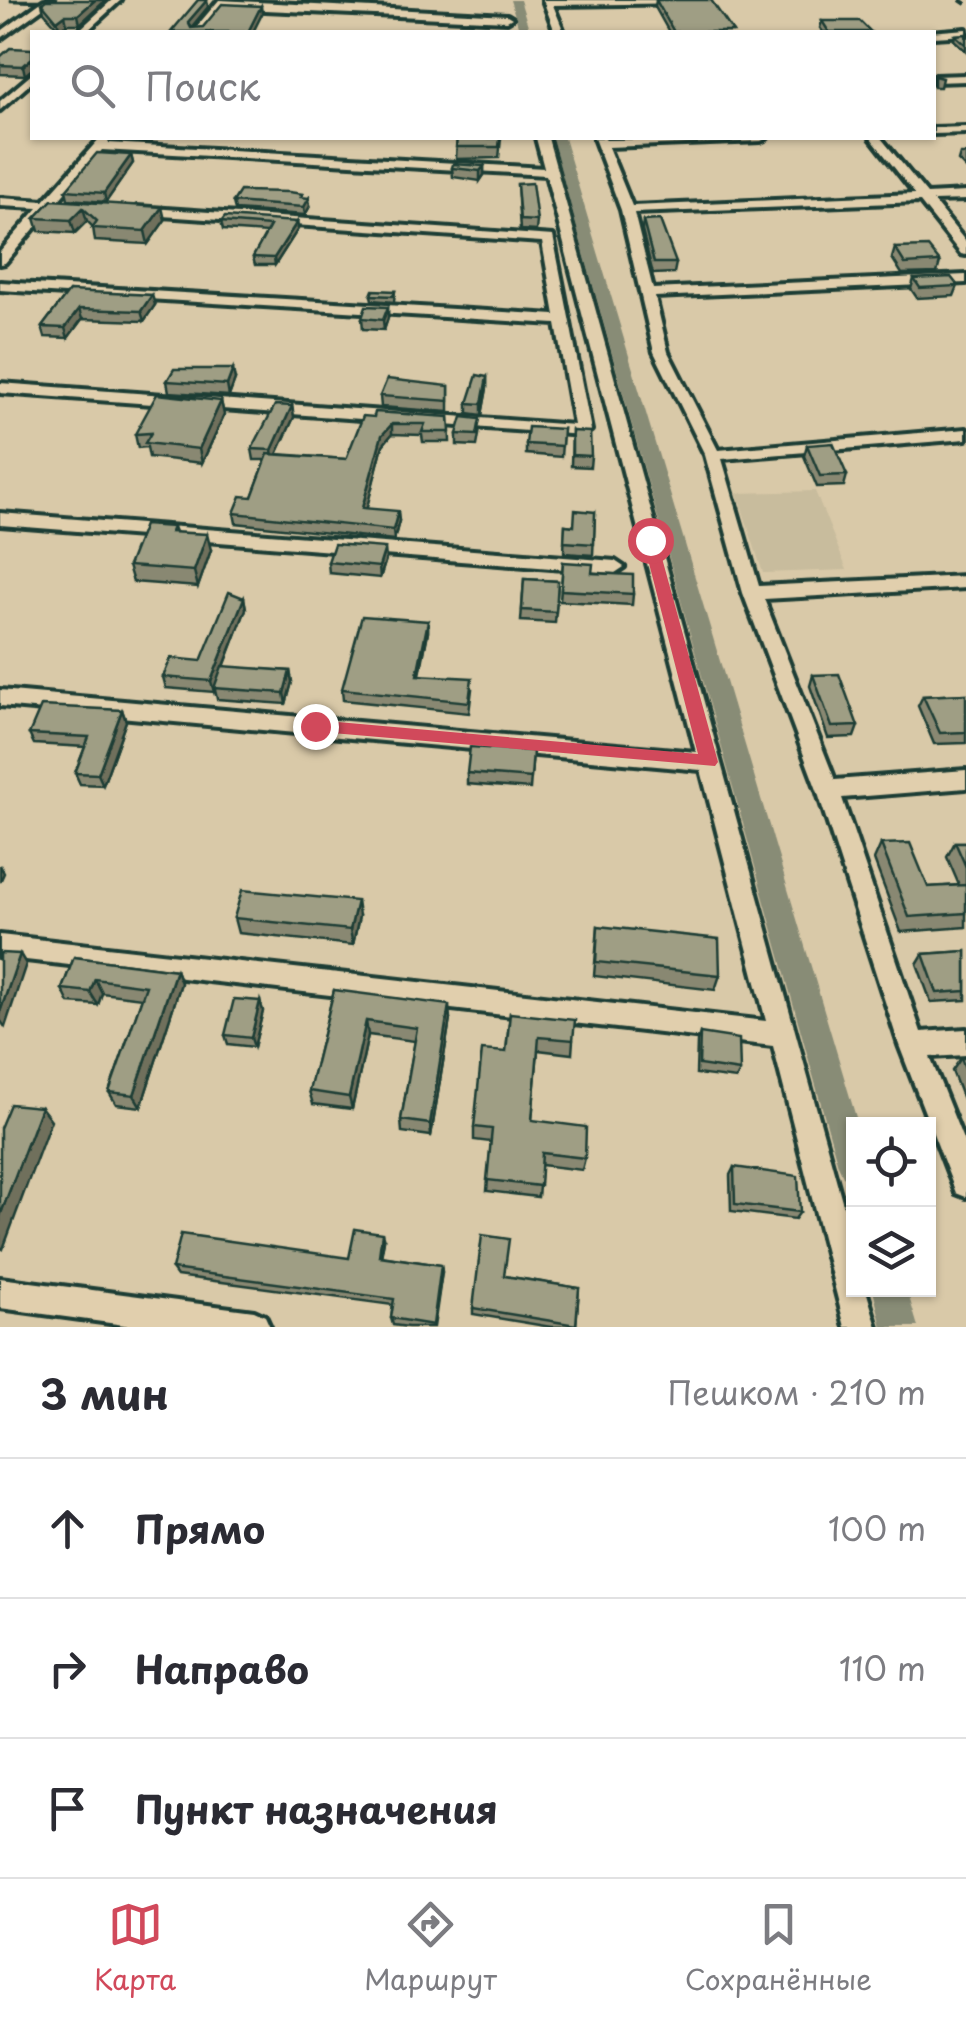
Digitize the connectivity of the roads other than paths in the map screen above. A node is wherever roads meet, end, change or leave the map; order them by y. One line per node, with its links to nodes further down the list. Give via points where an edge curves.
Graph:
1 (50, 0): 14 (street)
2 (116, 0): 8 (street)
3 (502, 0): 7 (street)
4 (695, 0): 5 (street)
5 (547, 1): 11 (street)
6 (222, 3): 7 (street); 9 (street)
7 (507, 18): 10 (street)
8 (83, 30)
9 (198, 30)
10 (511, 30)
11 (559, 30)
12 (966, 32): 13 (street)
13 (936, 34)
14 (0, 36)
15 (966, 78): 16 (street)
16 (936, 79)
17 (30, 80): 18 (street)
18 (0, 108)
19 (966, 130): 20 (street)
20 (936, 131)
21 (543, 140): 26 (street)
22 (654, 140): 24 (street)
23 (878, 140): 28 (street)
24 (600, 141): 33 (street)
25 (102, 142): 26 (street); 30 (street)
26 (551, 172): 48 (street)
27 (966, 196): 28 (street)
28 (923, 197): 33 (street); 34 (street)
29 (0, 202): 30 (street)
30 (48, 205): 31 (street); 35 (street)
31 (86, 208)
32 (125, 210): 39 (street, via 548,240)
33 (627, 210): 38 (street)
34 (966, 251)
35 (0, 260)
36 (966, 278): 38 (street)
37 (0, 286): 39 (street)
38 (649, 292): 42 (street, via 661,352)
39 (562, 320): 40 (street, via 583,430)
40 (0, 388)
41 (966, 434): 42 (street)
42 (713, 455): 46 (street)
43 (0, 519): 44 (street)
44 (615, 567)
45 (966, 582): 46 (street)
46 (752, 593): 50 (street)
47 (0, 698): 48 (street)
48 (709, 762): 52 (street)
49 (966, 779): 50 (street)
50 (828, 790): 54 (street)
51 (0, 946): 52 (street)
52 (783, 1035): 58 (street)
53 (966, 1042): 54 (street)
54 (912, 1045): 55 (street)
55 (966, 1183)
56 (0, 1293): 57 (street)
57 (254, 1327)
58 (861, 1327)

